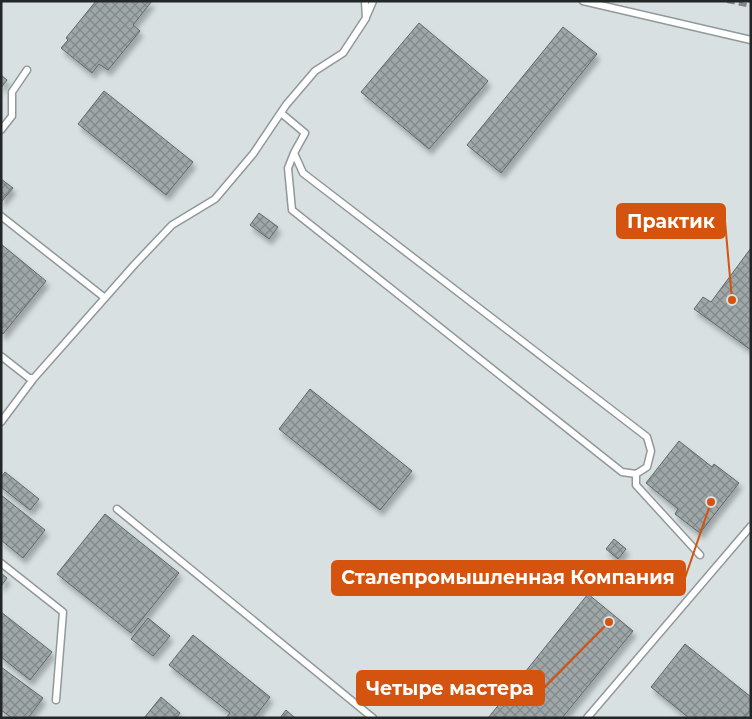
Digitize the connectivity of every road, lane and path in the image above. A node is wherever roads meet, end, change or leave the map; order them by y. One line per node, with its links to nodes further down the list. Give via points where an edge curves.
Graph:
1 (365, 1): 4 (lane)
2 (373, 1): 4 (lane)
3 (583, 1): 5 (lane)
4 (366, 18): 7 (lane, via 343,53 315,71)
5 (751, 40)
6 (27, 70): 8 (lane, via 12,92 12,116)
7 (281, 113): 9 (lane, via 305,133); 11 (lane, via 253,154 214,199 172,225)
8 (1, 130)
9 (294, 153): 15 (lane, via 288,168 292,210 622,472); 15 (lane, via 303,173 647,436 651,451 647,467)
10 (1, 216): 11 (lane)
11 (105, 298): 13 (lane)
12 (1, 356): 13 (lane, via 28,378)
13 (34, 378): 14 (lane)
14 (1, 422)
15 (636, 474): 18 (lane, via 636,486)
16 (117, 508): 21 (lane)
17 (751, 526): 22 (lane)
18 (700, 555)
19 (1, 563): 20 (lane, via 63,612)
20 (56, 700)
21 (373, 718)
22 (587, 718)

